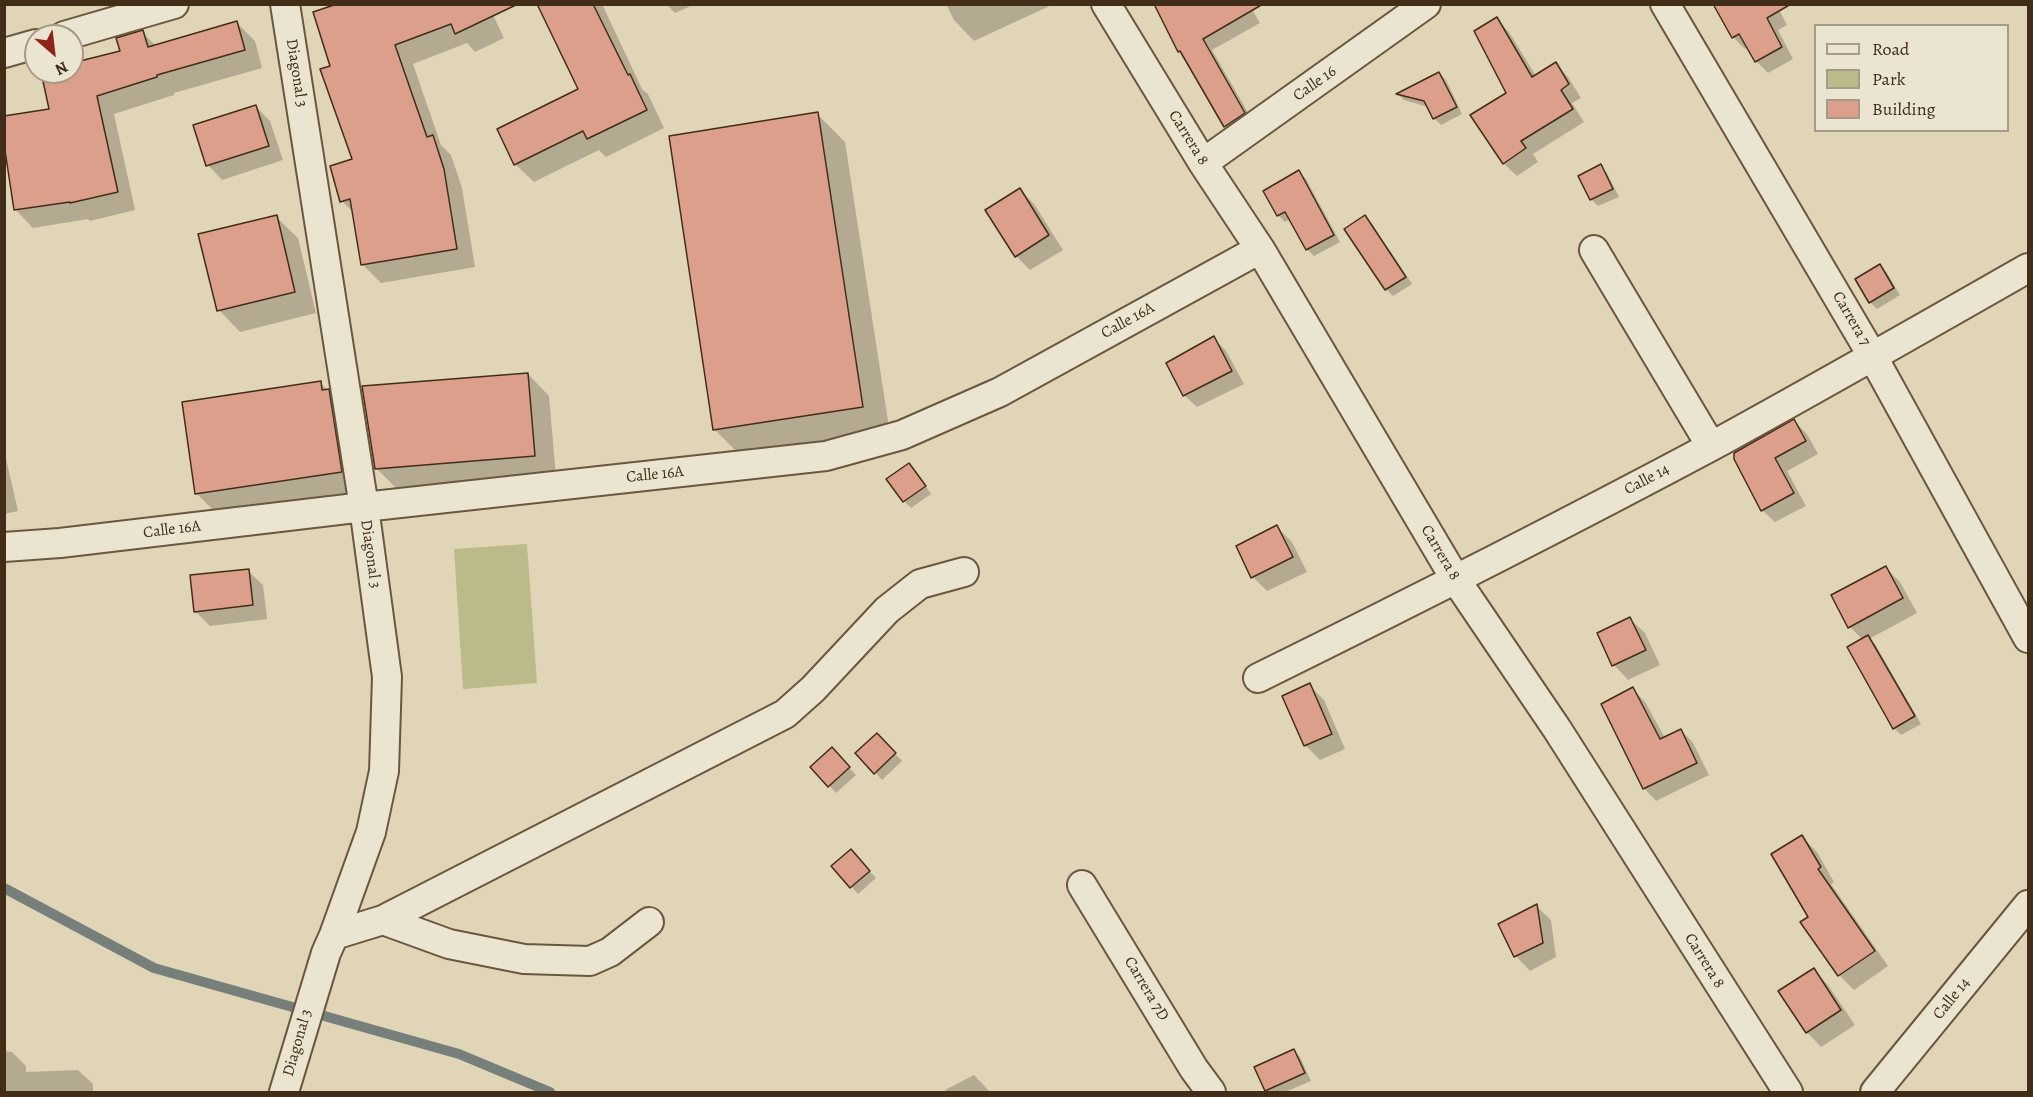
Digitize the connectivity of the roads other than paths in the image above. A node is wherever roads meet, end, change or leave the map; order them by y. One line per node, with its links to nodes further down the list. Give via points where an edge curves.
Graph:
1 (174, 4): 6 (street)
2 (285, 4): 15 (street, Diagonal 3)
3 (1106, 4): 9 (street, Carrera 8)
4 (1426, 4): 9 (street, Calle 16)
5 (1665, 4): 13 (street, Carrera 7)
6 (84, 30)
7 (24, 47): 8 (street)
8 (4, 53)
9 (1203, 163): 10 (street, Carrera 8)
10 (1260, 249): 15 (street, Calle 16A, via 1000,392 902,435 826,456); 18 (street, Carrera 8)
11 (1594, 250): 14 (street)
12 (2028, 268): 13 (street, Calle 14)
13 (1873, 357): 14 (street, Calle 14); 19 (street, Carrera 7)
14 (1711, 446): 18 (street, Calle 14)
15 (364, 507): 16 (street, Calle 16A); 25 (street, Diagonal 3, via 387,677 384,771 371,832)
16 (4, 547)
17 (964, 572): 23 (street, via 920,584 887,610 785,714)
18 (1456, 580): 20 (street, Calle 14); 28 (street, Carrera 8, via 1557,729)
19 (2028, 638)
20 (1258, 678)
21 (1082, 885): 27 (street, Carrera 7D)
22 (2028, 905): 29 (street, Calle 14)
23 (383, 920): 24 (street, via 448,944 524,959 590,961 610,952); 25 (street)
24 (649, 922)
25 (330, 944): 26 (street, Diagonal 3)
26 (284, 1092)
27 (1211, 1092)
28 (1788, 1092)
29 (1875, 1092)

